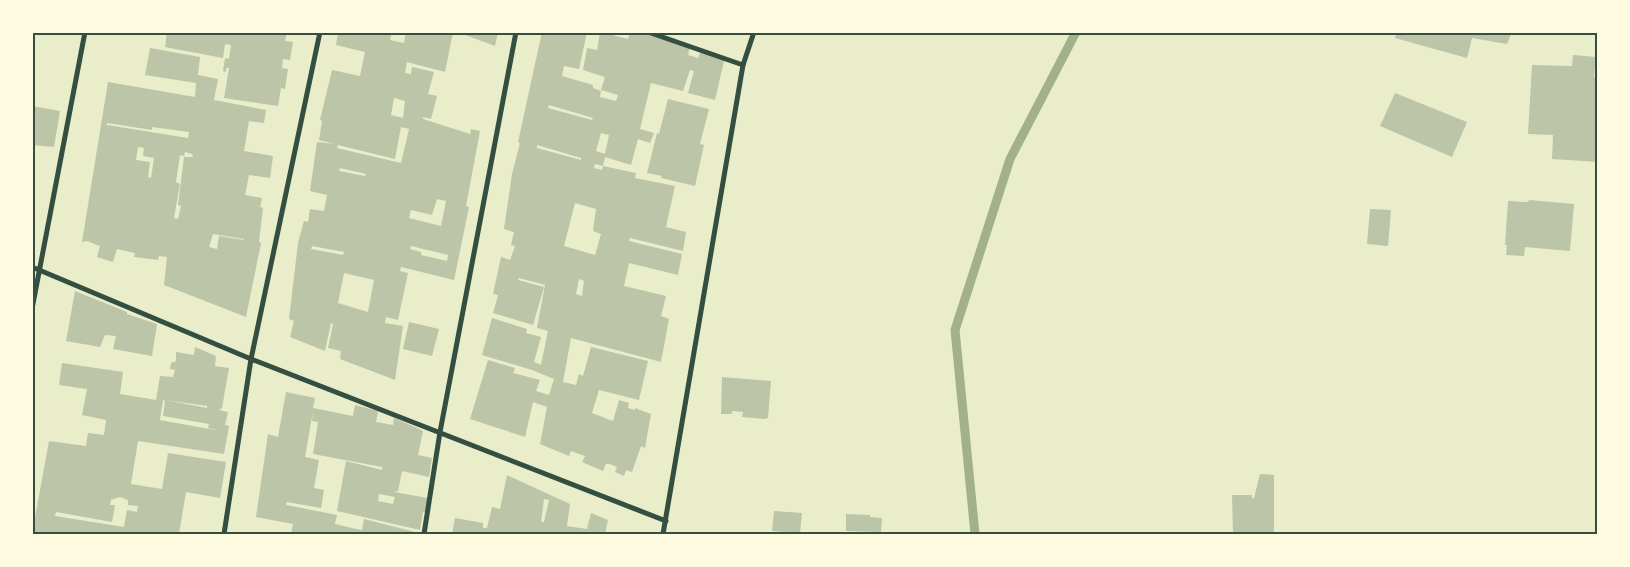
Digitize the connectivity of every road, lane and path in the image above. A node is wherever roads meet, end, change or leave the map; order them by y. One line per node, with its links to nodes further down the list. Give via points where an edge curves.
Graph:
1 (85, 32): 8 (street)
2 (320, 32): 10 (street)
3 (516, 32): 11 (street)
4 (648, 32): 6 (street)
5 (754, 32): 6 (street)
6 (743, 65): 12 (street)
7 (32, 267): 8 (street)
8 (39, 269): 9 (street); 10 (street)
9 (32, 309)
10 (251, 359): 11 (street); 13 (street)
11 (440, 432): 12 (street); 14 (street)
12 (666, 521): 15 (street)
13 (224, 534)
14 (424, 534)
15 (663, 534)

